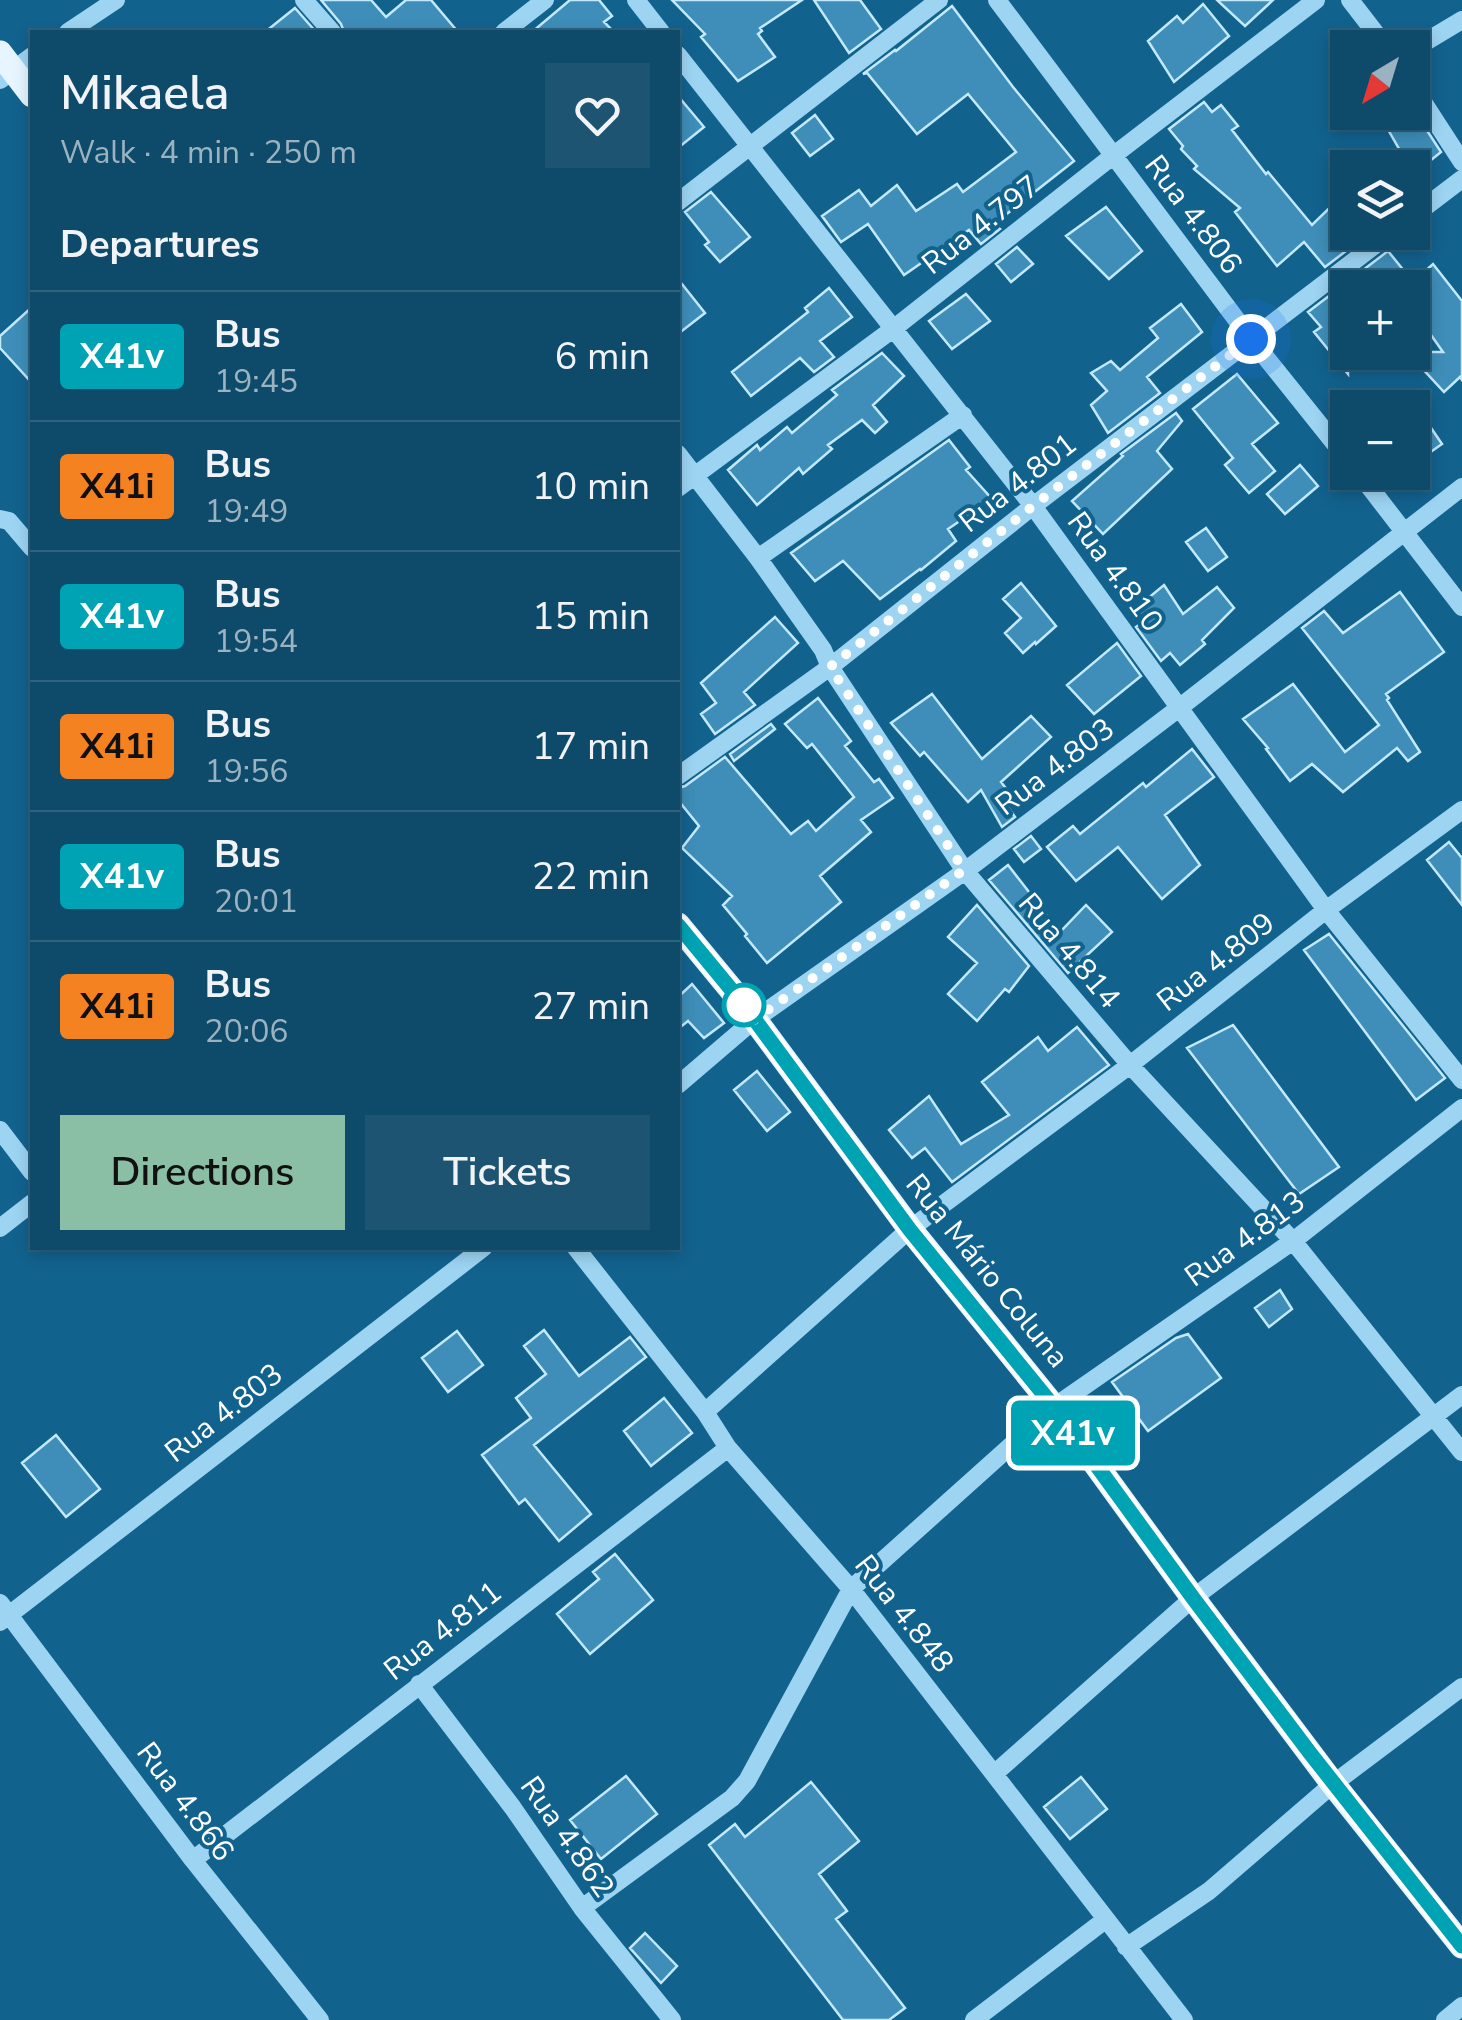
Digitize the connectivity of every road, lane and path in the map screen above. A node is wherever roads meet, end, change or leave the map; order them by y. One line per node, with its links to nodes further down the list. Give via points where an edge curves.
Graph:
1 (116, 0): 10 (street)
2 (304, 0): 11 (street)
3 (546, 0): 12 (street)
4 (636, 0): 13 (street)
5 (939, 0): 20 (street)
6 (997, 0): 21 (street, Rua 4.806)
7 (1316, 0): 21 (street, Rua 4.797)
8 (1350, 0): 14 (street)
9 (1462, 20): 15 (street)
10 (71, 30)
11 (330, 30)
12 (507, 30)
13 (658, 30)
14 (1373, 30)
15 (1430, 39)
16 (680, 58): 20 (street, Rua 4.810)
17 (11, 65): 18 (main road)
18 (30, 92)
19 (1430, 112): 22 (street)
20 (748, 147): 24 (street); 27 (street, Rua 4.810)
21 (1114, 155): 27 (street, Rua 4.797); 28 (street, Rua 4.806)
22 (1462, 162)
23 (1462, 180): 25 (street)
24 (680, 200)
25 (1430, 204)
26 (1368, 250): 28 (street, Rua 4.801)
27 (894, 329): 29 (street, Rua 4.810); 32 (street, Rua 4.797)
28 (1251, 339): 30 (street, Rua 4.806); 36 (street, Rua 4.801)
29 (963, 415): 36 (street, Rua 4.810); 40 (street)
30 (1330, 438)
31 (680, 457): 32 (street, Rua 4.814)
32 (694, 476): 33 (street, Rua 4.797); 40 (street, Rua 4.814)
33 (680, 486)
34 (1462, 487): 38 (street, Rua 4.803)
35 (1372, 490): 38 (street)
36 (1033, 506): 42 (street, Rua 4.801); 43 (street, Rua 4.810)
37 (0, 519): 39 (street)
38 (1404, 531): 41 (street); 43 (street, Rua 4.803)
39 (30, 546)
40 (758, 558): 42 (street, Rua 4.814)
41 (1462, 607)
42 (830, 667): 44 (street, Rua 4.801); 46 (street, Rua 4.814)
43 (1179, 708): 46 (street, Rua 4.803); 47 (street, Rua 4.810)
44 (680, 775)
45 (1462, 810): 47 (street, Rua 4.809)
46 (964, 870): 49 (street, Rua 4.803); 50 (street, Rua 4.814)
47 (1326, 910): 50 (street, Rua 4.809); 51 (street, Rua 4.810)
48 (680, 928): 49 (main road, Rua Mário Coluna)
49 (754, 1020): 52 (street, Rua 4.803); 58 (main road, Rua Mário Coluna)
50 (1130, 1065): 58 (street, Rua 4.809); 59 (street, Rua 4.814)
51 (1462, 1080)
52 (680, 1084)
53 (1462, 1108): 59 (street, Rua 4.813)
54 (0, 1130): 55 (street)
55 (30, 1169)
56 (30, 1205): 57 (street)
57 (0, 1228)
58 (910, 1230): 63 (main road, Rua Mário Coluna); 64 (street, Rua 4.809)
59 (1293, 1242): 63 (street, Rua 4.813); 65 (street, Rua 4.814)
60 (479, 1250): 70 (street, Rua 4.803)
61 (578, 1250): 64 (street, Rua 4.848)
62 (1462, 1395): 65 (street)
63 (1054, 1407): 68 (street, Rua 4.813); 69 (main road, Rua Mário Coluna)
64 (705, 1412): 66 (street, Rua 4.848)
65 (1432, 1417): 67 (street, Rua 4.814); 69 (street)
66 (728, 1448): 68 (street, Rua 4.848); 71 (street, Rua 4.811)
67 (1462, 1452)
68 (851, 1588): 73 (street, Rua 4.848); 76 (street, Rua 4.813, via 747,1781)
69 (1193, 1598): 73 (street); 74 (main road, Rua Mário Coluna)
70 (3, 1614): 75 (street, Rua 4.866)
71 (420, 1684): 75 (street, Rua 4.811); 76 (street, Rua 4.862)
72 (1462, 1687): 74 (street)
73 (994, 1774): 77 (street, Rua 4.848)
74 (1333, 1784): 78 (main road, Rua Mário Coluna); 79 (street, via 1210,1891)
75 (193, 1860): 81 (street, Rua 4.866)
76 (582, 1908): 82 (street, Rua 4.862)
77 (1105, 1920): 79 (street, Rua 4.848); 83 (street)
78 (1462, 1946)
79 (1126, 1947): 84 (street, Rua 4.848)
80 (1462, 2006): 85 (street)
81 (320, 2020)
82 (672, 2020)
83 (974, 2020)
84 (1184, 2020)
85 (1445, 2020)

